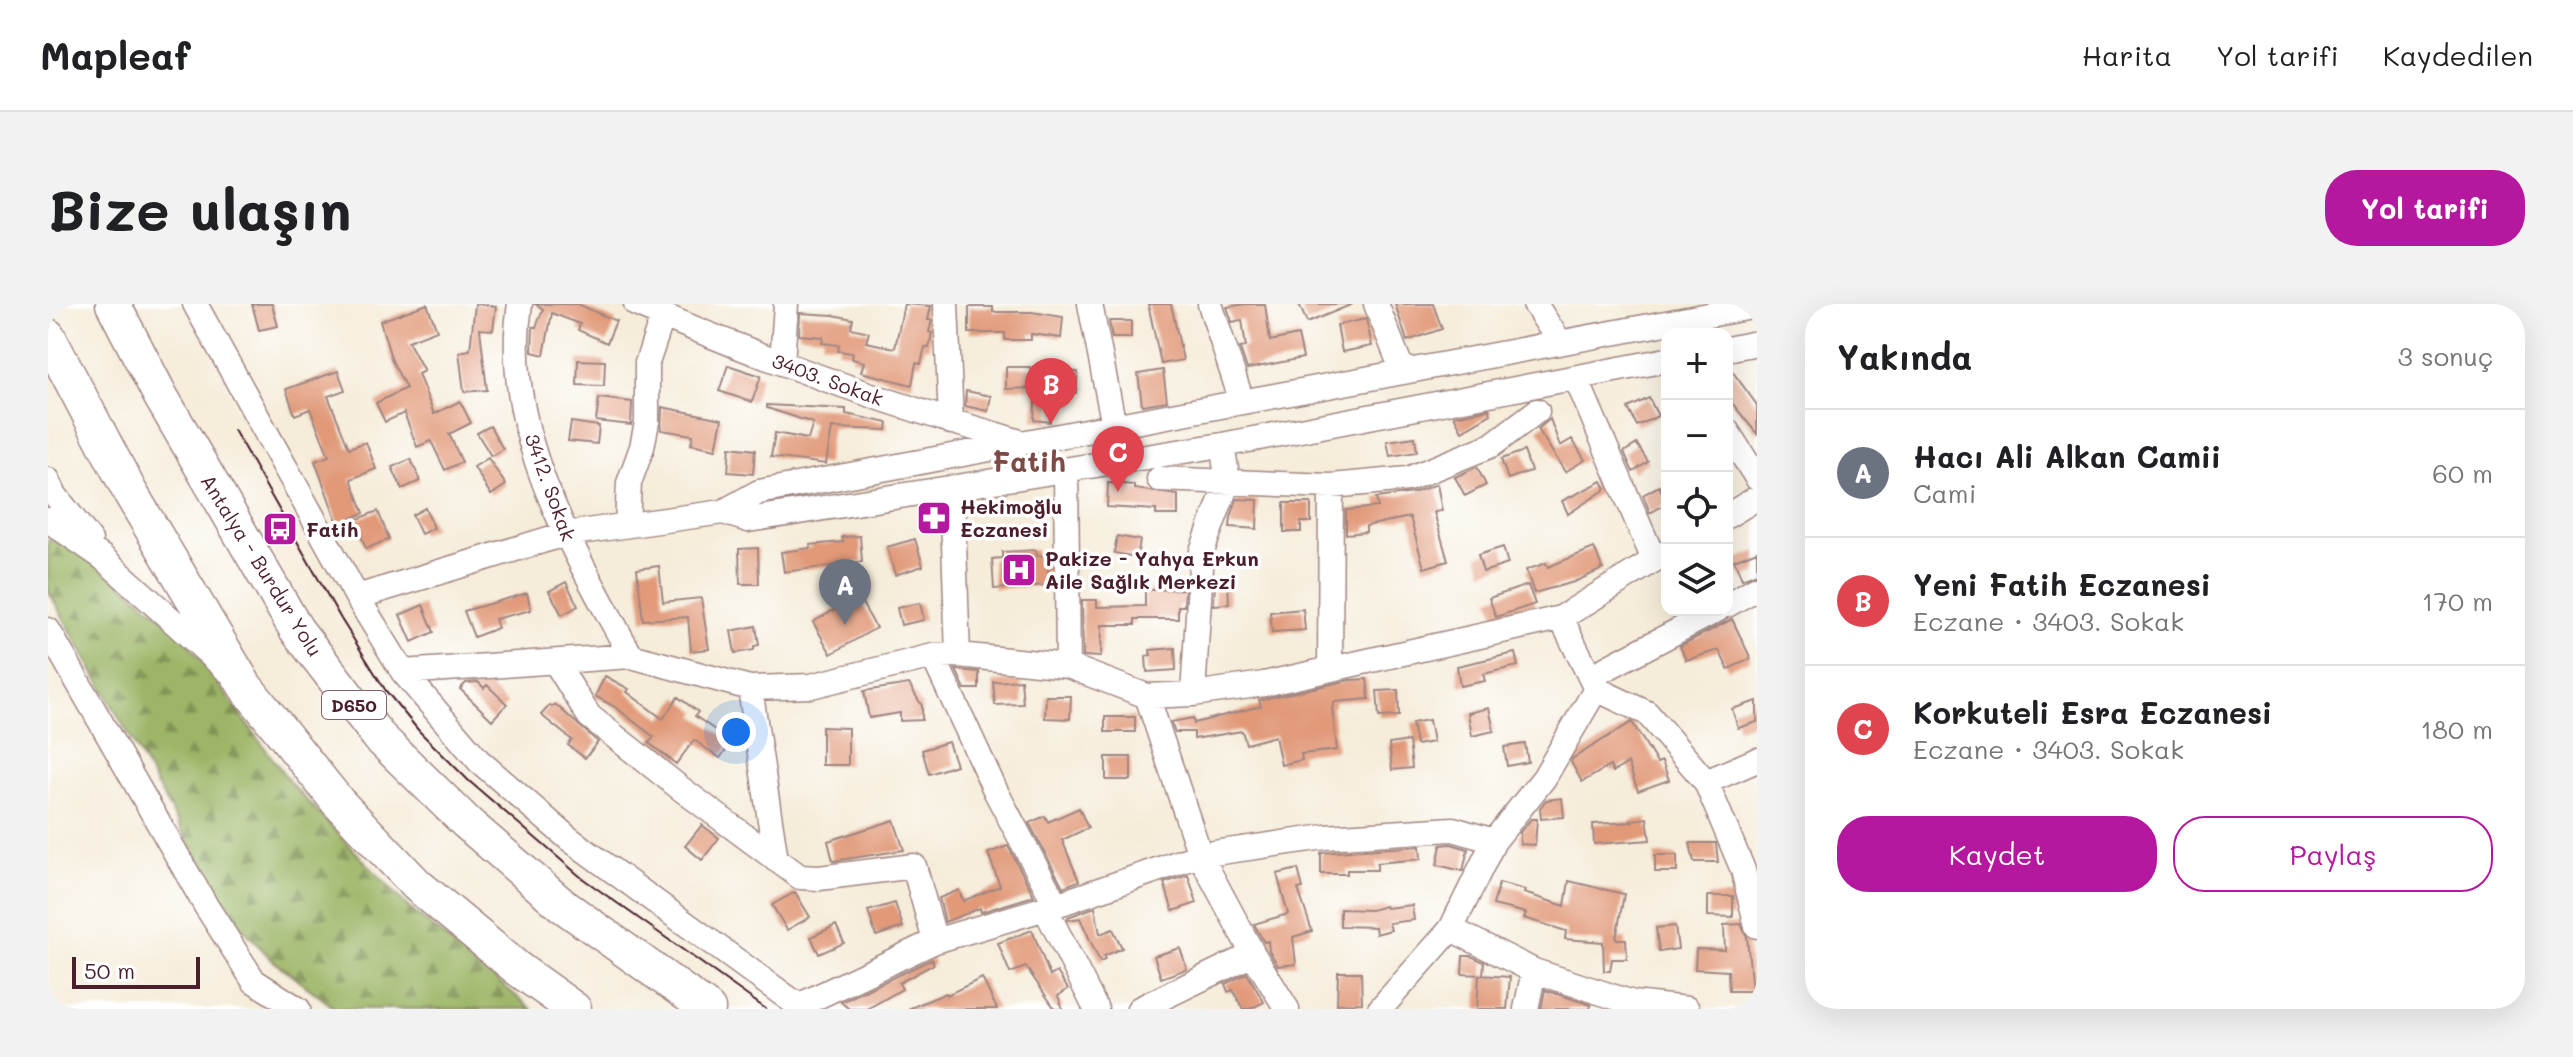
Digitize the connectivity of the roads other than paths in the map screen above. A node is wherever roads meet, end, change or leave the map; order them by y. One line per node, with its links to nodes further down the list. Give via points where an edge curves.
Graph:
1 (113, 304): 77 (highway, Antalya - Burdur Yolu / D650, via 296,629 379,737 562,905)
2 (195, 304): 46 (street)
3 (520, 304): 42 (street, 3412. Sokak, via 517,385)
4 (636, 304): 13 (street, 3403. Sokak)
5 (786, 304): 20 (street)
6 (946, 304): 25 (street)
7 (1090, 304): 26 (street)
8 (1210, 304): 23 (street)
9 (1376, 304): 21 (street)
10 (1535, 304): 16 (street)
11 (1642, 304): 14 (street)
12 (1757, 306): 14 (street)
13 (663, 315): 20 (street, 3403. Sokak); 41 (street, via 647,363 647,422 629,483)
14 (1628, 330): 16 (street)
15 (48, 336): 59 (highway, via 130,492)
16 (1560, 343): 21 (street)
17 (1757, 343): 18 (street)
18 (1733, 348)
19 (1661, 361): 22 (street)
20 (782, 363): 25 (street, 3403. Sokak)
21 (1403, 372): 23 (street)
22 (1576, 378): 29 (street); 43 (street)
23 (1242, 402): 26 (street)
24 (1537, 411): 35 (street, via 1492,445 1408,479)
25 (951, 422): 28 (street, 3403. Sokak)
26 (1114, 426): 28 (street)
27 (1733, 440): 31 (street)
28 (1023, 443): 38 (street, via 759,492)
29 (1222, 445): 30 (street); 34 (street)
30 (1066, 470): 36 (street); 55 (street)
31 (1757, 478)
32 (1159, 479): 34 (street)
33 (48, 480): 44 (street)
34 (1228, 481): 35 (street); 61 (street, via 1202,551)
35 (1331, 486): 56 (street)
36 (952, 488): 38 (street, via 748,520); 51 (street)
37 (1757, 498): 39 (street)
38 (723, 512): 41 (street)
39 (1733, 512)
40 (48, 520): 44 (street)
41 (627, 525): 42 (street)
42 (565, 534): 46 (street); 52 (street, 3412. Sokak)
43 (1661, 556): 49 (street)
44 (102, 557): 59 (street)
45 (1757, 588): 47 (street)
46 (357, 597): 57 (street)
47 (1733, 602)
48 (1707, 616): 58 (street)
49 (1561, 618): 56 (street); 58 (street)
50 (48, 630): 75 (street, via 254,981)
51 (958, 655): 53 (street); 55 (street)
52 (631, 656): 54 (street); 60 (street)
53 (933, 656): 60 (street, via 811,686); 68 (street)
54 (556, 663): 57 (street); 67 (street, via 589,716)
55 (1068, 666): 62 (street)
56 (1330, 669): 61 (street)
57 (403, 672): 74 (street, via 479,761 568,838)
58 (1593, 683): 64 (street, via 1647,713); 65 (street, via 1544,778)
59 (245, 686): 76 (highway, via 338,802 417,885)
60 (750, 688): 67 (street)
61 (1193, 694): 62 (street)
62 (1147, 696): 66 (street)
63 (1757, 760): 64 (street)
64 (1706, 782): 69 (street, via 1743,870)
65 (1494, 841): 66 (street, via 1453,829 1325,837); 70 (street)
66 (1200, 855): 68 (street); 72 (street)
67 (776, 860): 71 (street, via 800,877 914,866)
68 (1050, 906): 71 (street); 78 (street)
69 (1757, 926)
70 (1451, 929): 73 (street); 81 (street)
71 (935, 941): 74 (street)
72 (1253, 954): 79 (street); 80 (street)
73 (1534, 971): 82 (street); 83 (street, via 1633,1003)
74 (800, 1008)
75 (298, 1009)
76 (574, 1009)
77 (708, 1009)
78 (1096, 1009)
79 (1139, 1009)
80 (1287, 1009)
81 (1380, 1009)
82 (1526, 1009)
83 (1687, 1009)

